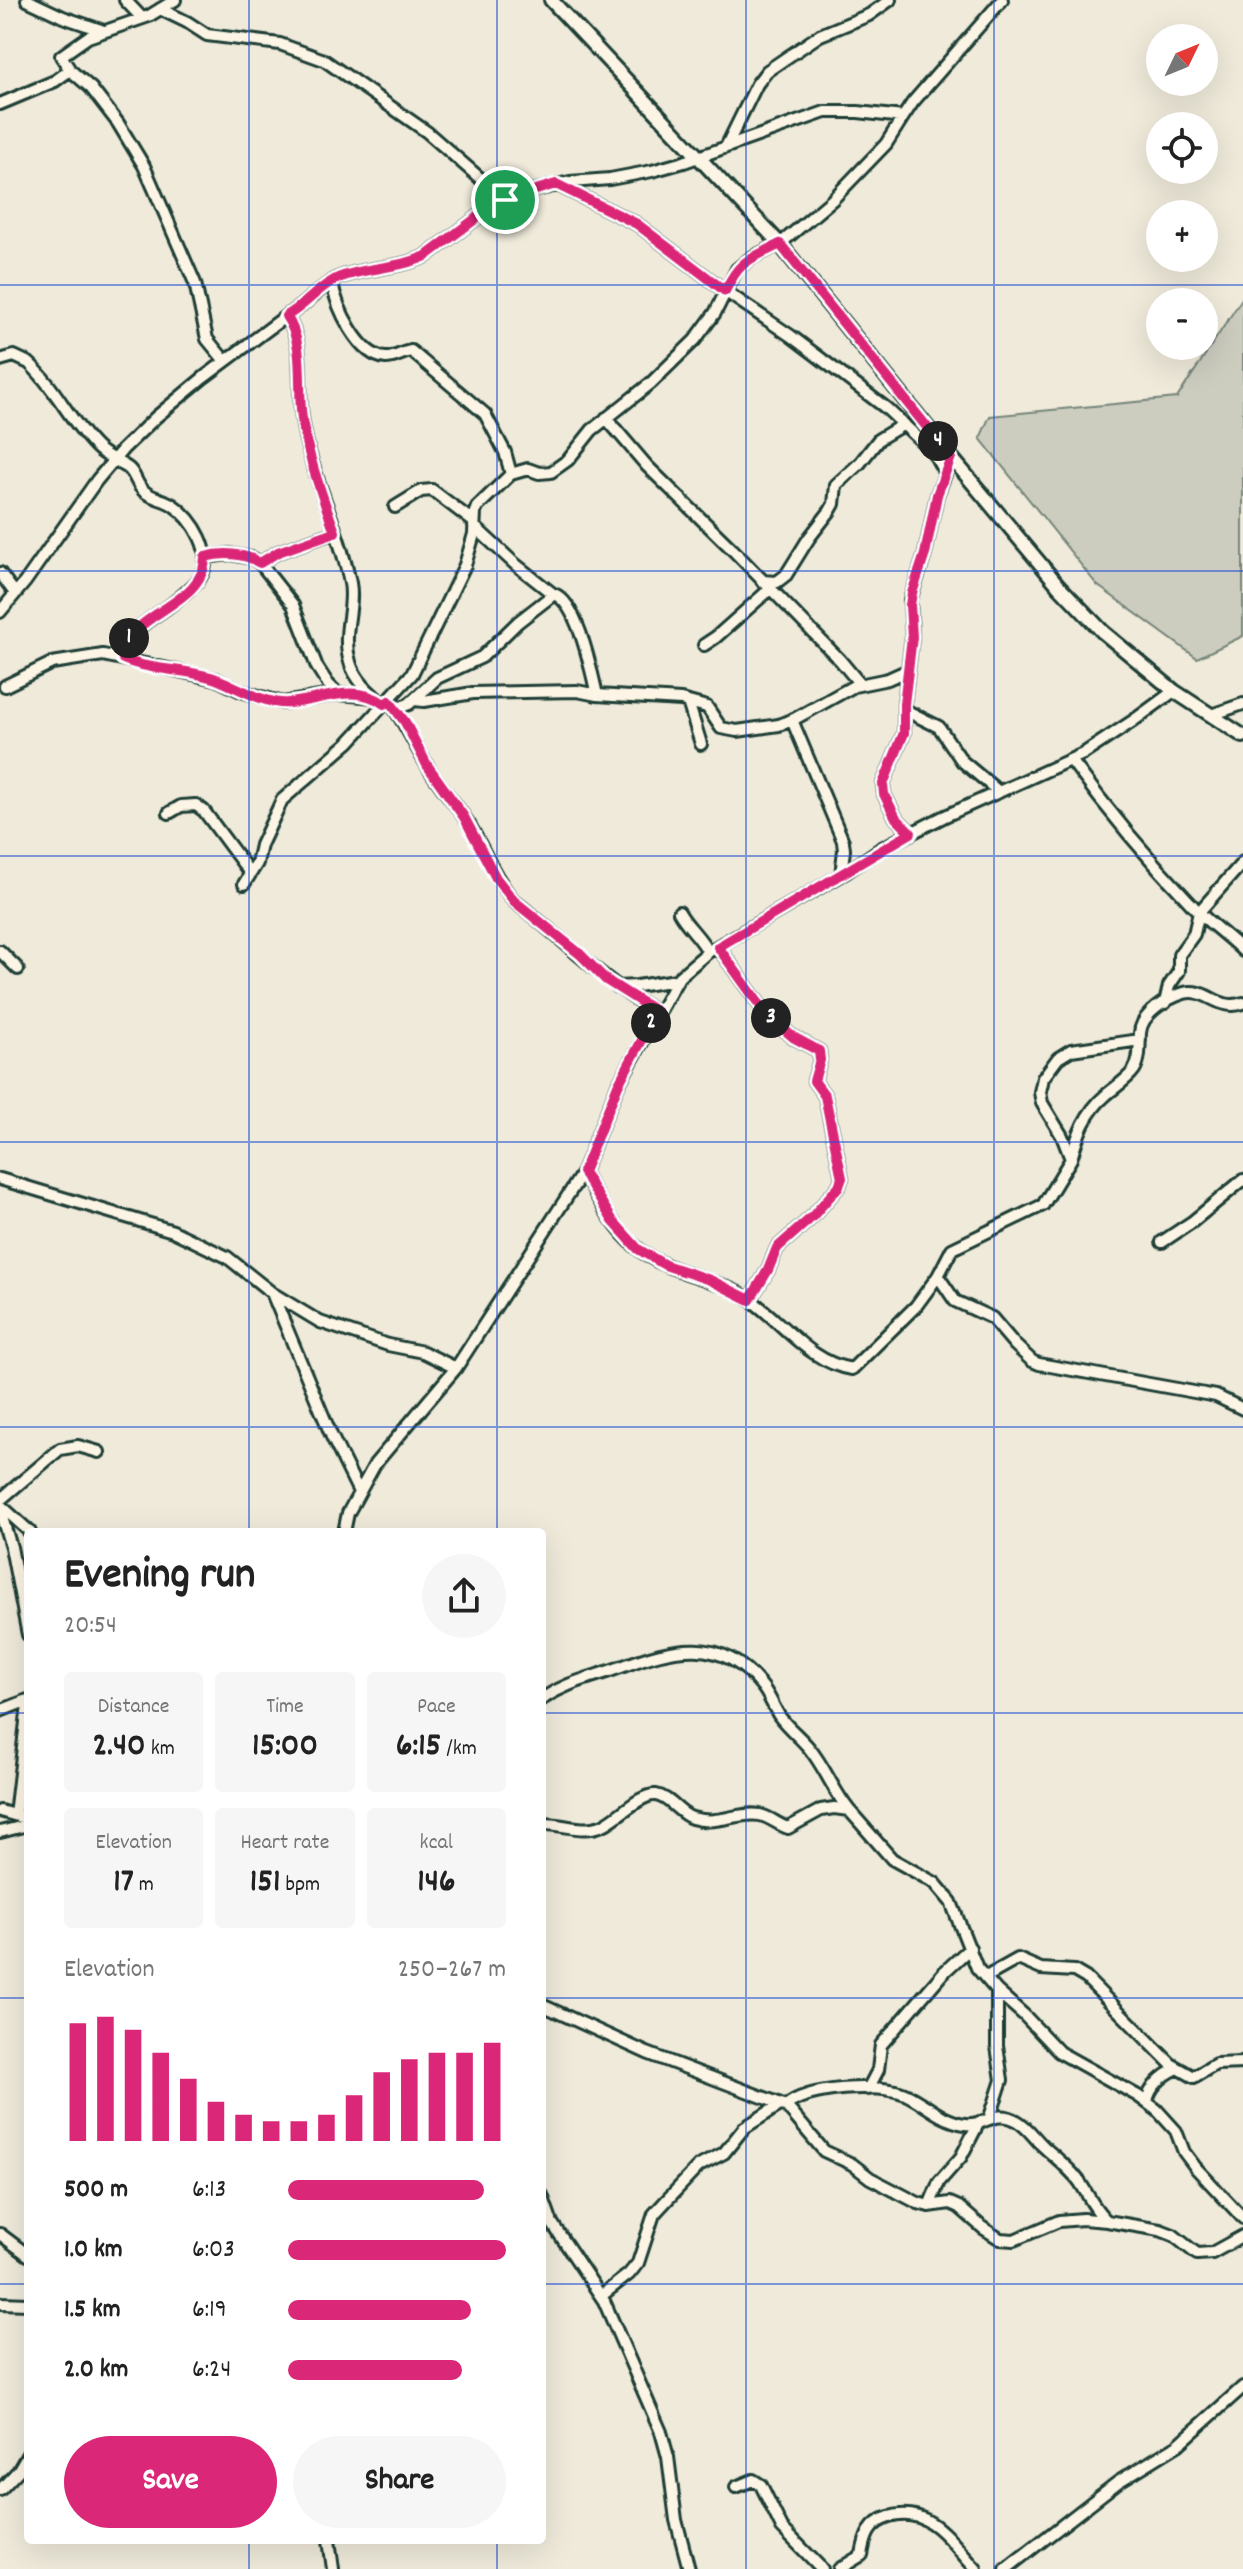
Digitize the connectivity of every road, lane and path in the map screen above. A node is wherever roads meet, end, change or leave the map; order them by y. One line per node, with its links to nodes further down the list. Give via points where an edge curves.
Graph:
1 (27, 0): 9 (street)
2 (125, 0): 8 (street)
3 (175, 0): 7 (street)
4 (551, 0): 14 (main road)
5 (890, 0): 13 (street, via 869,15 820,35 767,71)
6 (1002, 0): 12 (street)
7 (160, 9): 8 (street); 16 (street, via 204,34 280,44 324,60 427,132)
8 (142, 18): 9 (street)
9 (101, 30): 10 (street, via 62,53)
10 (70, 70): 11 (street); 22 (street, via 118,123 144,166 195,283 207,339)
11 (0, 104)
12 (903, 117): 13 (street, via 825,112); 17 (street, via 878,153)
13 (726, 147): 14 (street)
14 (698, 156): 15 (street, via 638,174); 17 (main road)
15 (556, 184): 16 (street); 19 (street, via 637,224)
16 (505, 200): 18 (street, via 426,256)
17 (780, 244): 19 (street, via 746,261); 25 (main road)
18 (332, 282): 20 (street); 28 (street, via 347,323 370,352 387,358 411,351 480,409 505,452)
19 (725, 291): 23 (street, via 695,340); 24 (street)
20 (286, 316): 22 (street); 31 (street, via 296,336 311,462)
21 (0, 360): 26 (street, via 14,356 29,363 87,438)
22 (225, 361): 26 (street, via 156,417)
23 (606, 418): 28 (street, via 555,471); 35 (street)
24 (904, 424): 27 (street, via 933,452); 35 (street, via 879,439 836,485 830,511 786,575)
25 (951, 457): 27 (street); 44 (main road, via 1058,585 1103,632)
26 (114, 461): 32 (street, via 130,470 146,493 184,514 198,533); 36 (street)
27 (945, 473): 41 (street, via 912,593)
28 (511, 474): 30 (street, via 477,507)
29 (395, 507): 30 (street, via 432,490)
30 (474, 524): 37 (street); 49 (street, via 465,565 420,660)
31 (335, 532): 33 (street); 49 (street, via 351,588 346,637 350,662 363,686)
32 (205, 557): 33 (street, via 230,554); 40 (street, via 199,578 125,642)
33 (260, 563): 45 (street, via 293,605 317,667)
34 (0, 573): 36 (street)
35 (766, 585): 39 (street); 42 (street)
36 (14, 592): 38 (street)
37 (553, 594): 46 (street, via 562,597 574,617); 47 (street, via 482,657 437,678)
38 (0, 612)
39 (704, 645)
40 (123, 659): 43 (street, via 103,655 52,663); 45 (street, via 216,679 283,703)
41 (908, 670): 42 (street); 51 (street)
42 (860, 684): 53 (street)
43 (5, 686)
44 (1174, 691): 52 (main road); 56 (street)
45 (338, 694): 49 (street)
46 (597, 695): 47 (street, via 473,693); 48 (street)
47 (414, 700): 49 (street)
48 (688, 702): 53 (street, via 707,707 728,731); 55 (street)
49 (386, 703): 61 (street, via 282,800); 71 (street, via 405,722 514,901)
50 (1243, 704): 52 (street)
51 (905, 710): 57 (street, via 939,727 962,761); 59 (street, via 902,742 883,784 896,818)
52 (1211, 715): 54 (main road)
53 (792, 720): 62 (street, via 843,841)
54 (1243, 736)
55 (701, 744)
56 (1071, 760): 57 (street); 65 (street)
57 (999, 792): 59 (street)
58 (169, 813): 61 (street, via 196,805)
59 (911, 833): 62 (street)
60 (1243, 862): 65 (street)
61 (250, 873): 63 (street)
62 (841, 875): 66 (street)
63 (244, 884)
64 (679, 912): 66 (street)
65 (1199, 912): 68 (street); 72 (street)
66 (713, 950): 70 (street); 83 (street, via 767,1015 819,1051 814,1081 825,1096 842,1178 812,1217 777,1248)
67 (0, 951): 69 (street)
68 (1243, 951)
69 (18, 969)
70 (676, 980): 71 (street); 74 (street)
71 (615, 987): 74 (street)
72 (1165, 1003): 73 (street, via 1195,992 1222,1005); 75 (street, via 1144,1022)
73 (1243, 1003)
74 (657, 1012): 77 (street, via 618,1085)
75 (1140, 1040): 76 (street, via 1137,1065 1080,1126); 76 (street, via 1071,1050 1043,1078 1042,1103)
76 (1071, 1159): 81 (street, via 1043,1205 959,1244)
77 (583, 1172): 83 (street, via 613,1221 638,1249); 84 (street)
78 (0, 1179): 82 (street, via 173,1231 227,1257)
79 (1243, 1180): 80 (street)
80 (1162, 1242)
81 (938, 1276): 83 (street, via 916,1306 849,1370 810,1350); 85 (street, via 955,1301 992,1318 1039,1364 1216,1396)
82 (272, 1293): 84 (street, via 320,1322 423,1352); 87 (street)
83 (750, 1300)
84 (456, 1368): 87 (street, via 375,1464)
85 (1243, 1409)
86 (99, 1452): 88 (street, via 78,1446 60,1449)
87 (359, 1492): 89 (street)
88 (0, 1505): 90 (street); 93 (street)
89 (348, 1513): 91 (street); 92 (street)
90 (26, 1528)
91 (337, 1528)
92 (345, 1528)
93 (24, 1614)
94 (546, 1697): 98 (street, via 582,1678 654,1654 711,1650 762,1686)
95 (24, 1703): 96 (street)
96 (0, 1711)
97 (24, 1737): 100 (street)
98 (849, 1810): 103 (street, via 821,1810 785,1827 756,1815 715,1821 691,1817 652,1795 600,1826); 105 (street, via 892,1859 939,1888 951,1902)
99 (0, 1811): 100 (street)
100 (15, 1815): 101 (street)
101 (24, 1820)
102 (24, 1823): 104 (street)
103 (546, 1824)
104 (0, 1832)
105 (970, 1948): 106 (street); 111 (street, via 881,2045 878,2070)
106 (986, 1977): 107 (street); 110 (street, via 1018,1959 1041,1969 1080,1973)
107 (997, 1991): 112 (street, via 1059,2052); 114 (street, via 1002,2080)
108 (546, 2007): 113 (street, via 647,2053)
109 (1243, 2063): 110 (street, via 1216,2064 1194,2077)
110 (1176, 2069): 112 (street, via 1156,2085)
111 (868, 2089): 113 (street, via 815,2094); 115 (street, via 895,2090 950,2120)
112 (1147, 2102): 118 (street, via 1176,2131 1196,2168)
113 (786, 2106): 117 (street, via 824,2151); 123 (street, via 749,2124 724,2153 699,2166 654,2214 638,2263)
114 (990, 2117): 115 (street); 119 (street, via 1020,2123 1066,2166)
115 (979, 2122): 117 (street)
116 (546, 2206): 123 (street)
117 (929, 2206): 119 (street, via 950,2203 1006,2240 1059,2221)
118 (1243, 2218)
119 (1107, 2221): 121 (street, via 1160,2230 1197,2254 1212,2253)
120 (0, 2234): 122 (street)
121 (1243, 2236)
122 (24, 2252)
123 (601, 2296): 132 (street, via 661,2432)
124 (0, 2303): 125 (street)
125 (24, 2304)
126 (1243, 2387): 136 (street, via 1178,2445 1118,2482)
127 (24, 2461): 129 (street)
128 (736, 2487): 133 (street, via 753,2480 761,2485 782,2528)
129 (0, 2490)
130 (330, 2544): 131 (street)
131 (333, 2569)
132 (689, 2569)
133 (822, 2569)
134 (839, 2569): 135 (street, via 862,2555 873,2524 894,2515 917,2515 937,2526)
135 (976, 2569)
136 (1006, 2569)

